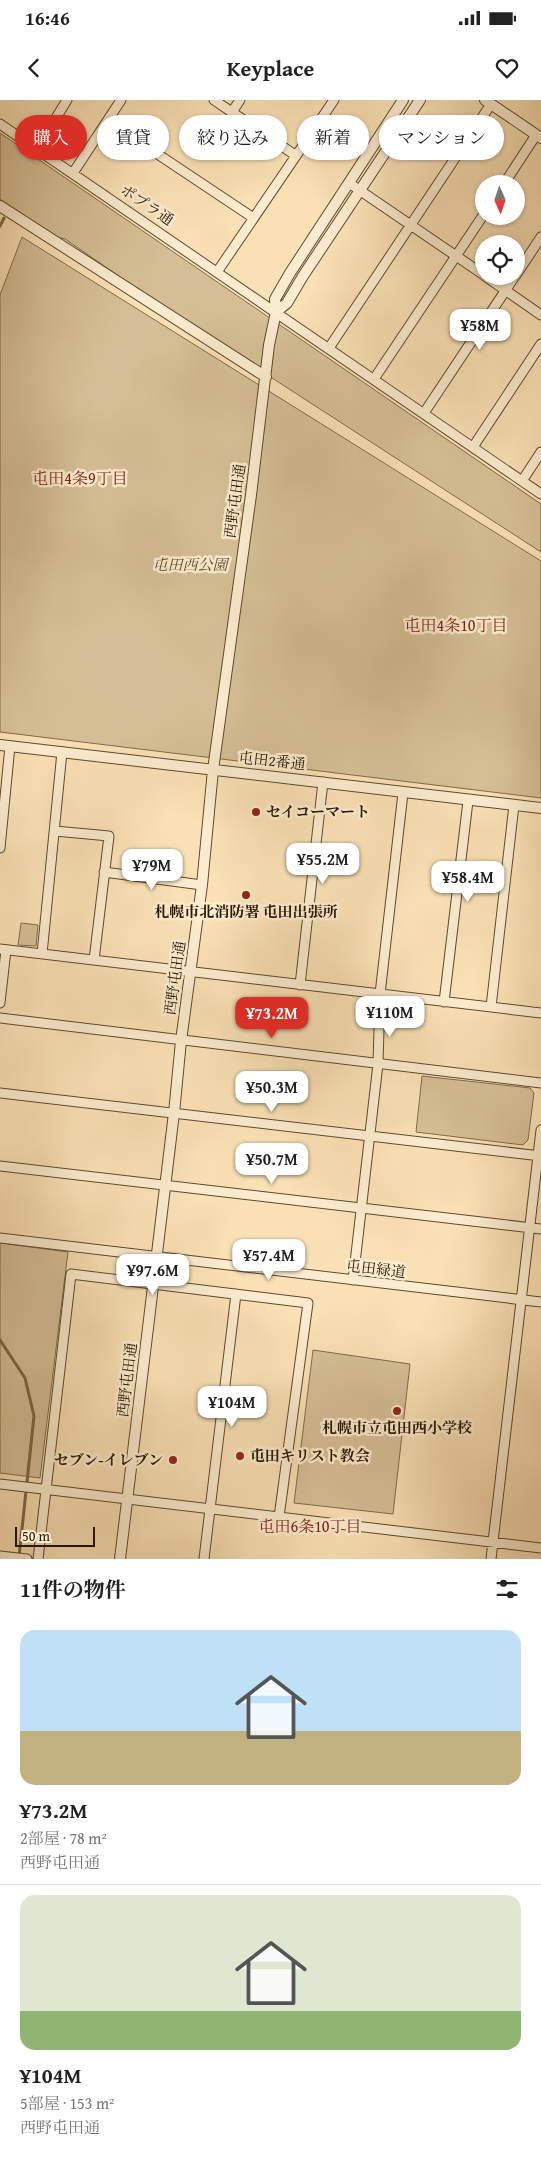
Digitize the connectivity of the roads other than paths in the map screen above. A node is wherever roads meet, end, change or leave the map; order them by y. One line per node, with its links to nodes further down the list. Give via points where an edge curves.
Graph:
1 (67, 100): 10 (street)
2 (121, 100): 11 (street)
3 (214, 100): 9 (street)
4 (240, 100): 9 (street)
5 (334, 100): 16 (street)
6 (403, 100): 21 (street, 西野屯田通)
7 (420, 100): 22 (street)
8 (492, 103): 15 (street); 26 (street)
9 (232, 112): 16 (street)
10 (58, 115)
11 (112, 115)
12 (0, 124): 13 (street, ポプラ通)
13 (15, 134)
14 (97, 137): 19 (street)
15 (540, 137): 20 (street)
16 (295, 155): 24 (street)
17 (54, 160): 19 (street, ポプラ通)
18 (166, 160): 24 (street)
19 (73, 173): 31 (street, ポプラ通)
20 (511, 175)
21 (349, 183): 22 (street); 35 (street, 西野屯田通, via 275,299)
22 (361, 191): 26 (street); 35 (street, via 287,303)
23 (0, 206): 39 (street)
24 (252, 217): 31 (street)
25 (477, 225): 28 (street)
26 (411, 226): 28 (street); 38 (street)
27 (541, 237): 29 (street)
28 (456, 256): 30 (street); 40 (street)
29 (525, 262)
30 (475, 270)
31 (217, 272): 35 (street, ポプラ通)
32 (498, 285): 34 (street)
33 (510, 285): 34 (street)
34 (506, 290): 36 (street); 41 (street)
35 (276, 312): 38 (street, ポプラ通); 39 (street, 西野屯田通)
36 (541, 315)
37 (541, 344): 42 (street)
38 (329, 348): 40 (street, ポプラ通)
39 (266, 377): 48 (street, 西野屯田通)
40 (374, 379): 41 (street, ポプラ通)
41 (424, 413): 42 (street, ポプラ通)
42 (473, 447): 44 (street, ポプラ通)
43 (541, 452): 44 (street)
44 (522, 481): 45 (street, ポプラ通)
45 (541, 494)
46 (5, 745): 47 (street, 屯田2番通); 55 (street)
47 (62, 752): 48 (street, 屯田2番通); 54 (street)
48 (213, 770): 49 (street, 屯田2番通); 57 (street, 西野屯田通)
49 (323, 782): 50 (street, 屯田2番通); 62 (street)
50 (403, 793): 51 (street, 屯田2番通); 63 (street)
51 (468, 801): 52 (street, 屯田2番通); 64 (street)
52 (514, 805): 53 (street, 屯田2番通); 66 (street)
53 (541, 808)
54 (55, 831): 56 (street, via 108,836); 59 (street)
55 (0, 848)
56 (104, 872): 57 (street); 60 (street)
57 (202, 885): 61 (street, 西野屯田通)
58 (3, 949): 59 (street); 65 (street)
59 (42, 954): 60 (street)
60 (94, 960): 61 (street)
61 (192, 972): 62 (street); 69 (street, 西野屯田通)
62 (300, 985): 63 (street)
63 (380, 994): 64 (street); 70 (street)
64 (444, 1002): 66 (street)
65 (0, 1003)
66 (491, 1007): 67 (street)
67 (541, 1013)
68 (0, 1018): 69 (street)
69 (181, 1041): 70 (street); 73 (street, 西野屯田通)
70 (378, 1064): 71 (street); 75 (street)
71 (541, 1083)
72 (0, 1093): 73 (street)
73 (174, 1113): 75 (street); 78 (street, 西野屯田通)
74 (541, 1130): 76 (street)
75 (370, 1136): 76 (street); 79 (street)
76 (539, 1156): 80 (street)
77 (0, 1166): 78 (street)
78 (166, 1184): 79 (street); 83 (street, 西野屯田通)
79 (362, 1208): 80 (street); 84 (street)
80 (530, 1228): 81 (street); 87 (street)
81 (541, 1229)
82 (0, 1238): 83 (street, 屯田緑道)
83 (157, 1256): 84 (street, 屯田緑道); 85 (street, 西野屯田通)
84 (353, 1280): 87 (street, 屯田緑道)
85 (153, 1284): 86 (street); 90 (street, via 71,1274); 91 (street, 西野屯田通)
86 (236, 1294): 92 (street); 93 (street, via 308,1303)
87 (521, 1300): 88 (street, 屯田緑道); 94 (street)
88 (541, 1302)
89 (0, 1484): 90 (street)
90 (42, 1489): 91 (street); 98 (street)
91 (127, 1500): 92 (street); 99 (street, 西野屯田通)
92 (210, 1509): 93 (street); 100 (street)
93 (279, 1517): 94 (street)
94 (493, 1543): 95 (street); 101 (street)
95 (541, 1548)
96 (4, 1556): 97 (street)
97 (27, 1559)
98 (38, 1559)
99 (120, 1559)
100 (204, 1559)
101 (491, 1559)

